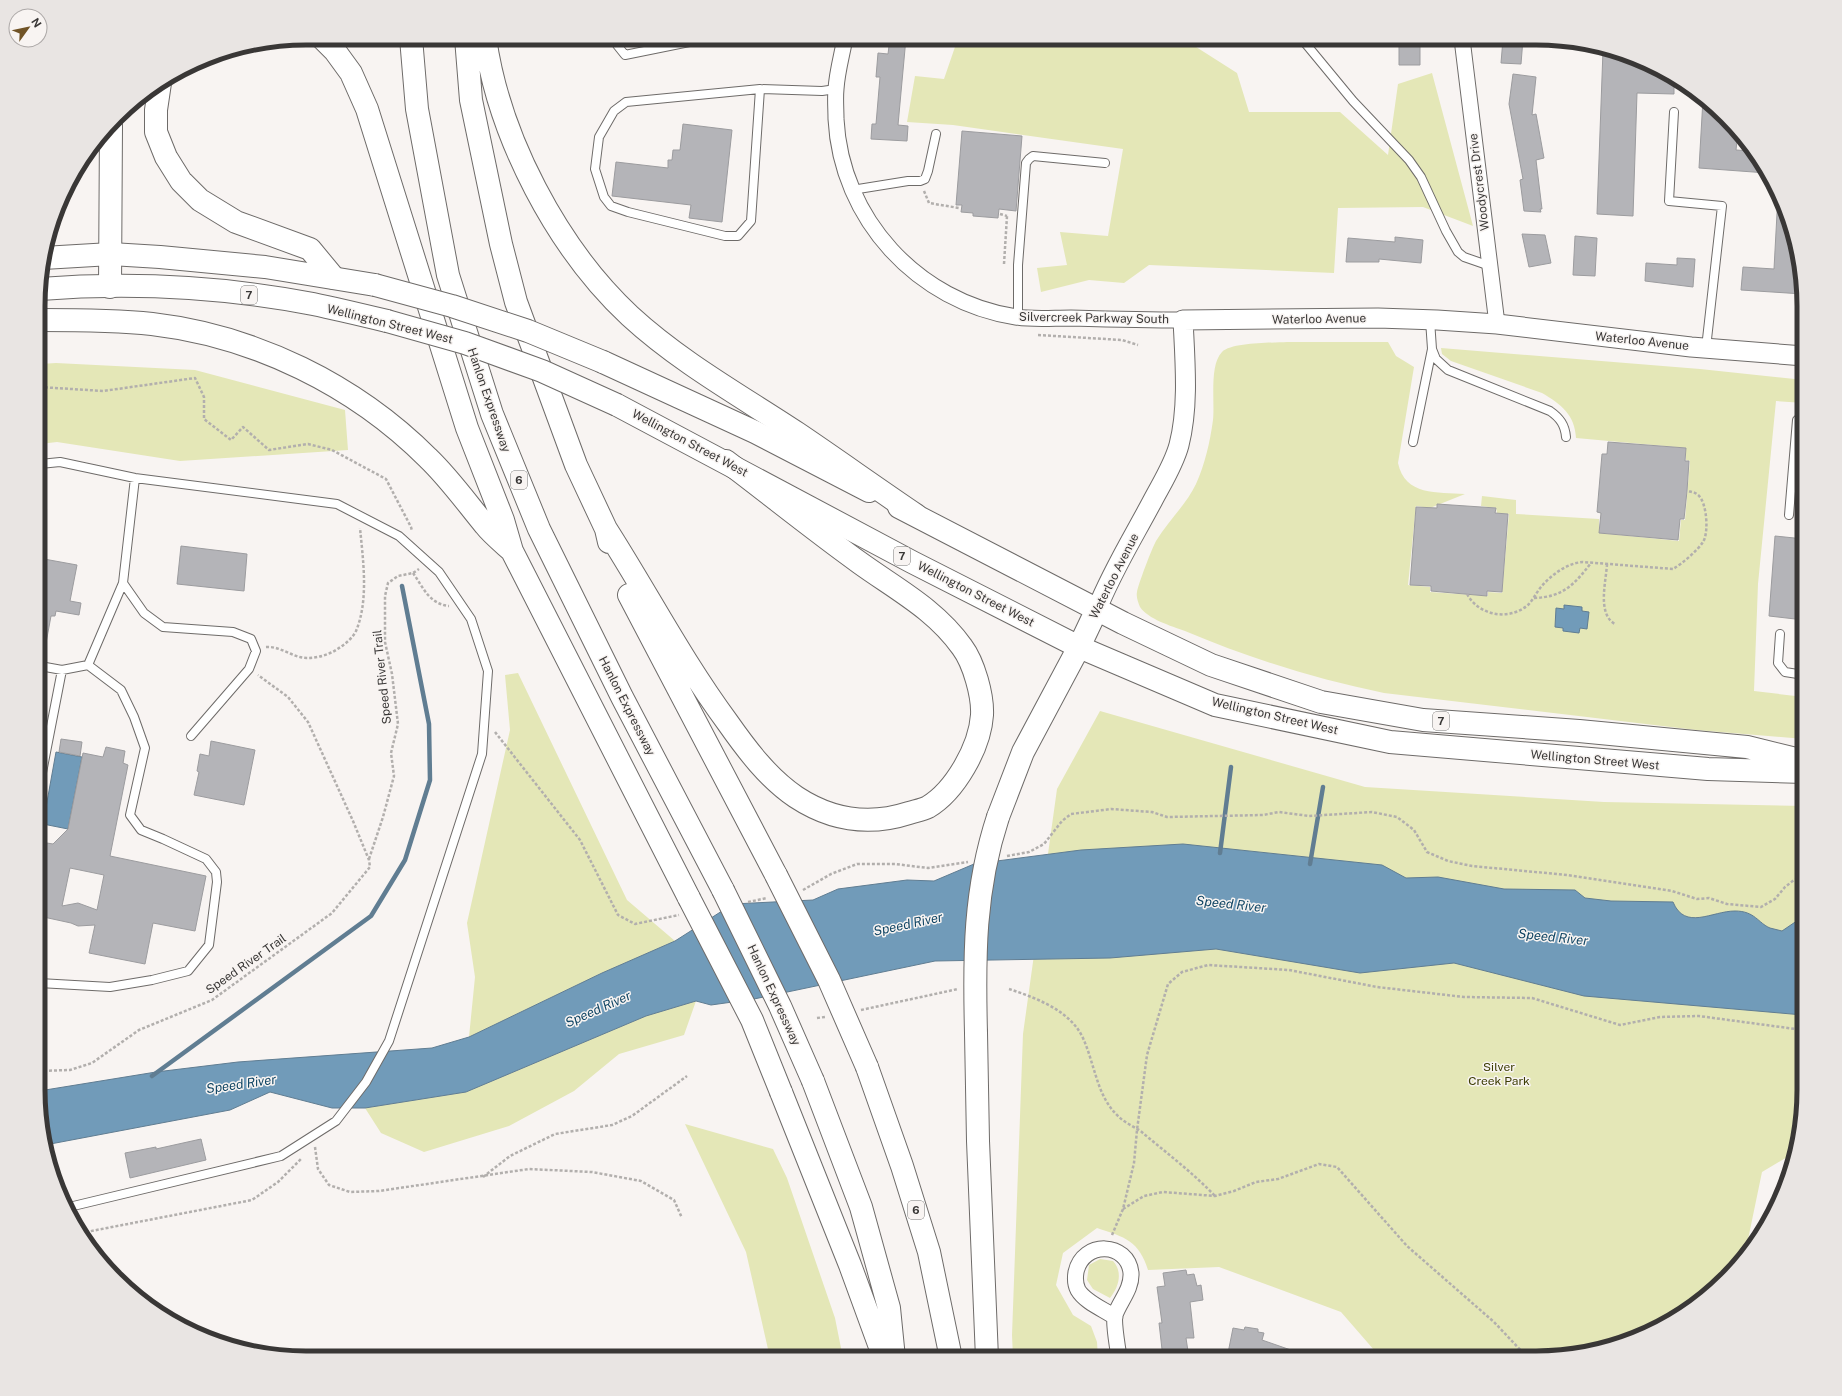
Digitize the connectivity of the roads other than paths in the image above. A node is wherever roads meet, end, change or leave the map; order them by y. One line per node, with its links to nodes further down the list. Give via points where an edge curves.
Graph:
1 (329, 45): 41 (main road, via 352,73 367,110 466,428 503,520)
2 (412, 45): 58 (main road, Hanlon Expressway / 6, bridge, via 417,109 448,275 492,414 542,536 622,697 723,890 780,1006 813,1081 861,1208 889,1308)
3 (467, 45): 40 (main road, 6, via 471,100 501,244 516,302 576,465)
4 (487, 45): 38 (main road, via 506,119 540,197 563,236 592,274 630,316 685,359)
5 (617, 45): 6 (lane, via 625,55)
6 (674, 45)
7 (844, 45): 11 (street, Silvercreek Parkway South)
8 (1307, 45): 20 (lane, via 1353,101 1409,160 1421,177 1458,252 1464,257)
9 (1463, 45): 20 (street, Woodycrest Drive)
10 (760, 89): 10 (lane, via 626,102 620,106 614,111 599,137 595,169 604,197 611,206 628,212 725,236 738,236 751,221); 11 (lane, via 822,92)
11 (836, 89): 17 (street, Silvercreek Parkway South, via 838,142)
12 (159, 91): 21 (main road, via 156,132 166,157 181,181 200,200 236,222 310,249)
13 (1674, 112): 29 (lane, via 1669,201 1722,206)
14 (112, 132): 18 (main road)
15 (936, 134): 17 (lane, via 925,179 920,182 908,180)
16 (1105, 163): 24 (lane, via 1033,156 1026,163 1018,265)
17 (852, 190): 24 (street, Silvercreek Parkway South, via 879,237 913,272 969,304)
18 (111, 254): 19 (main road, Wellington Street West); 21 (main road, Wellington Street West, via 234,263); 22 (main road)
19 (50, 258)
20 (1490, 266): 28 (street, Woodycrest Drive)
21 (334, 278): 38 (main road, Wellington Street West, bridge, via 375,285 452,306 528,331 603,362 755,432)
22 (110, 286): 23 (main road, Wellington Street West); 35 (main road, Wellington Street West / 7, bridge, via 230,292 312,304 387,321 465,343 542,371 617,404)
23 (46, 289)
24 (1018, 317): 26 (street, Silvercreek Parkway South)
25 (45, 320): 41 (main road, via 109,320 197,332 240,343 321,378 395,428 428,458 458,490 486,526)
26 (1183, 320): 27 (street, Waterloo Avenue); 43 (street, Waterloo Avenue, via 1184,412 1179,446 1106,586)
27 (1430, 320): 28 (street, Waterloo Avenue); 30 (lane)
28 (1496, 324): 29 (street, Waterloo Avenue)
29 (1706, 348): 31 (street, Waterloo Avenue)
30 (1432, 349): 33 (lane, via 1436,359 1448,370 1550,411 1562,423); 34 (lane)
31 (1797, 355)
32 (1797, 431): 39 (lane)
33 (1566, 438)
34 (1413, 442)
35 (726, 461): 40 (main road, via 861,564 901,589 935,616 964,649 978,680 982,715 974,749 957,781 928,807 889,820 855,820 822,812 795,796 768,773 705,692); 45 (main road, Wellington Street West / 7, via 912,562)
36 (45, 464): 37 (lane, via 60,462)
37 (135, 478): 42 (lane); 55 (lane, via 337,504 399,536 439,572 471,619 488,671 482,754 389,1042 366,1082 336,1121 281,1156)
38 (916, 515): 43 (main road, Wellington Street West / 7)
39 (1789, 515)
40 (606, 529): 59 (main road, 6, bridge, via 616,567 624,585 776,875 829,980 867,1066 929,1252)
41 (512, 551): 57 (main road, bridge, via 685,906 752,1020 850,1265)
42 (123, 583): 46 (lane); 50 (lane, via 144,614 163,627 233,632 251,639 256,651 249,669)
43 (1097, 609): 45 (main road, Waterloo Avenue); 52 (main road, Wellington Street West / 7, via 1210,666 1321,702 1423,720 1747,747)
44 (1780, 634): 49 (lane, via 1778,663 1785,672)
45 (1079, 647): 53 (main road, Wellington Street West / 7, via 1215,705 1390,742 1708,769); 60 (main road, Waterloo Avenue, bridge, via 1023,752 987,849 979,900 974,967)
46 (88, 664): 48 (lane); 54 (lane, via 121,690 145,748 130,814 142,830 206,860 216,872 209,945 188,971 152,980 110,988)
47 (45, 667): 48 (lane)
48 (62, 670): 51 (lane)
49 (1797, 675)
50 (191, 736)
51 (45, 757)
52 (1797, 759)
53 (1797, 772)
54 (45, 983)
55 (73, 1206)
56 (1115, 1316): 56 (street, via 1085,1298 1078,1290 1077,1268 1081,1260 1094,1250 1114,1251 1126,1260 1131,1272 1128,1287); 61 (street)
57 (881, 1351)
58 (893, 1351)
59 (950, 1351)
60 (987, 1351)
61 (1118, 1351)

